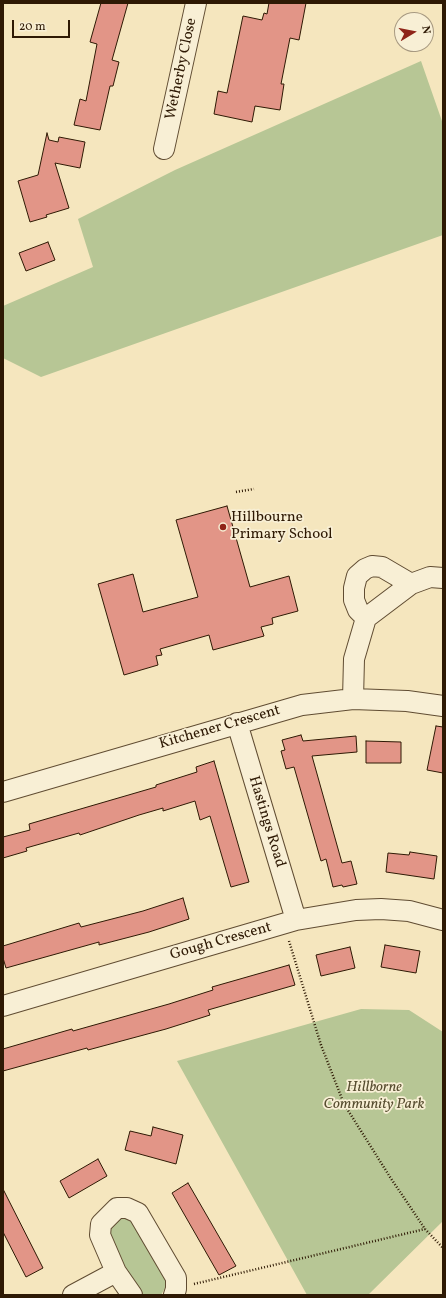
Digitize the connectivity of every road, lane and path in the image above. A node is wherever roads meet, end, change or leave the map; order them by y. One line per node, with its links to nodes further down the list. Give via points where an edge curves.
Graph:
1 (196, 3): 2 (street, Wetherby Close)
2 (162, 139)
3 (254, 489): 4 (path)
4 (236, 492)
5 (443, 578): 6 (street, via 430,577)
6 (411, 584): 7 (street); 7 (street, via 382,568 372,566 364,569 357,576 354,600 358,610)
7 (366, 618): 8 (street, via 354,659)
8 (354, 699): 9 (street, Kitchener Crescent, via 406,701); 10 (street, Kitchener Crescent, via 302,705)
9 (443, 706)
10 (237, 723): 11 (street, Kitchener Crescent); 13 (street, Hastings Road)
11 (3, 792)
12 (443, 920): 13 (street, Gough Crescent, via 408,911 381,909 356,910)
13 (290, 922): 14 (street, Gough Crescent); 15 (path, via 321,1045 344,1104)
14 (3, 1006)
15 (425, 1229): 16 (path); 18 (path)
16 (443, 1248)
17 (116, 1272): 18 (street, via 100,1235 101,1224 117,1208 127,1208 138,1213 176,1278); 19 (street); 20 (street)
18 (175, 1292)
19 (73, 1295)
20 (132, 1295)

